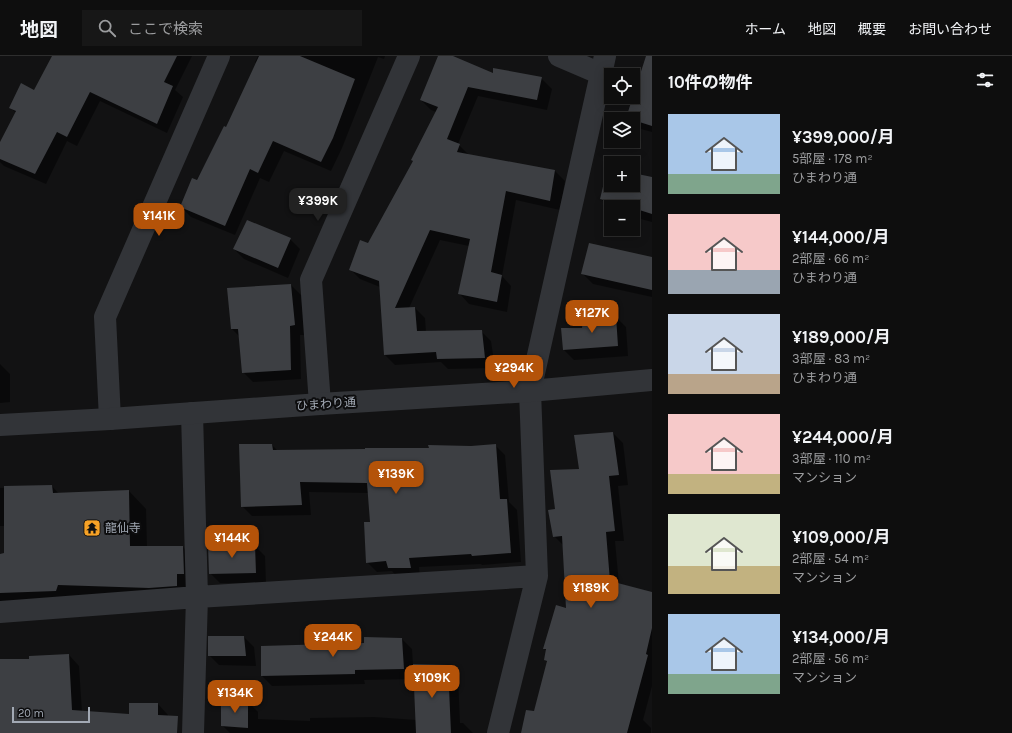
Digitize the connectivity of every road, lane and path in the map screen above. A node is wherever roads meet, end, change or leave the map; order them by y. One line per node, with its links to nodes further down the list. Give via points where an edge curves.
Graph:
1 (219, 56): 9 (street, via 106,317)
2 (409, 56): 7 (street, via 312,280)
3 (559, 56): 4 (street)
4 (603, 65): 6 (street)
5 (652, 380): 6 (street, ひまわり通)
6 (530, 391): 7 (street, ひまわり通); 11 (street)
7 (320, 404): 8 (street, ひまわり通)
8 (192, 413): 9 (street, ひまわり通); 12 (street)
9 (110, 419): 10 (street, ひまわり通)
10 (0, 425)
11 (537, 576): 12 (street); 15 (street)
12 (197, 597): 13 (street); 14 (street)
13 (0, 612)
14 (193, 733)
15 (498, 733)

